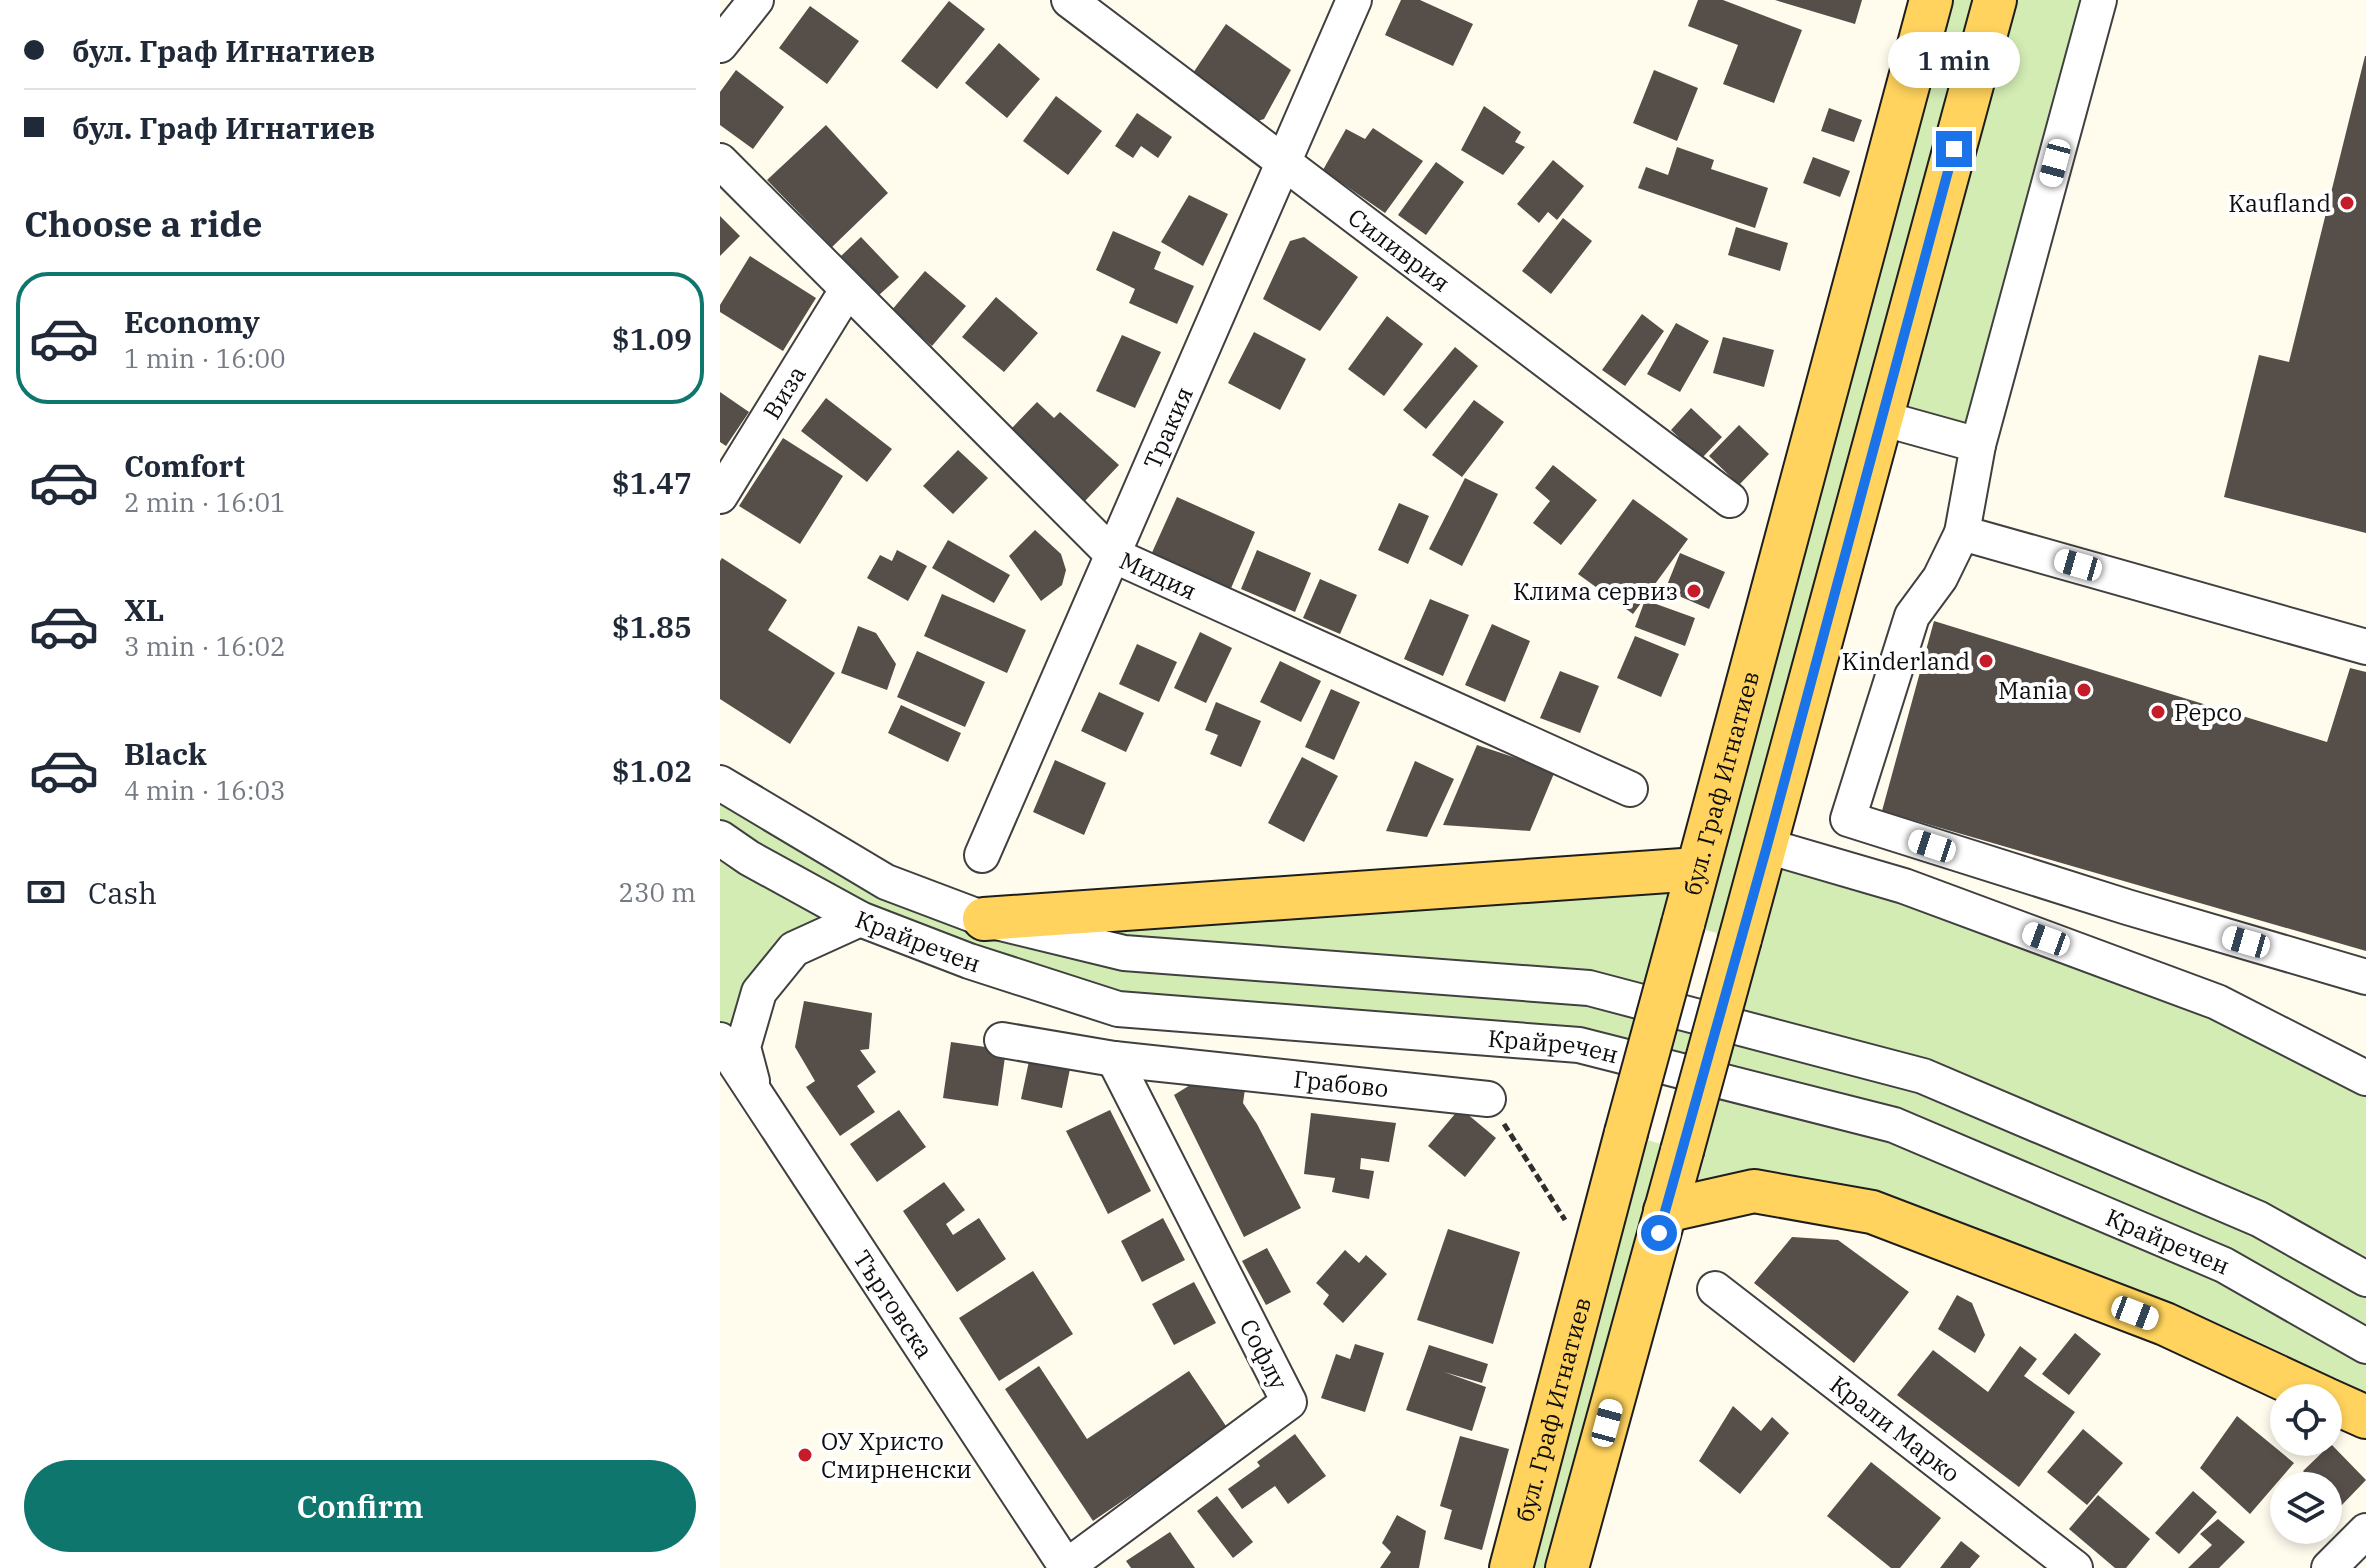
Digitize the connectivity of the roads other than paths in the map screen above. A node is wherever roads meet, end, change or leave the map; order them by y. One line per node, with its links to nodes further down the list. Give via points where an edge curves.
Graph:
1 (756, 0): 7 (street)
2 (1069, 0): 9 (street, Силиврия)
3 (1354, 0): 9 (street, Тракия)
4 (1931, 0): 23 (main road, бул. Граф Игнатиев)
5 (1995, 0): 11 (main road)
6 (2099, 0): 12 (street)
7 (720, 45)
8 (720, 161): 10 (street, Мидия)
9 (1284, 163): 14 (street, Силиврия); 16 (street, Тракия)
10 (847, 290): 13 (street, Виза); 16 (street, Мидия)
11 (1881, 418): 12 (street); 21 (main road)
12 (1978, 445): 15 (street)
13 (720, 496)
14 (1730, 500)
15 (1962, 533): 17 (street); 26 (street, via 1940,578 1912,616 1848,819)
16 (1113, 555): 19 (street, Мидия); 22 (street, Тракия)
17 (2366, 647)
18 (720, 783): 25 (street, Крайречен, via 886,882)
19 (1630, 789)
20 (720, 838): 24 (street, Крайречен)
21 (1767, 846): 30 (street, via 1904,886 2217,1002); 33 (main road, bridge)
22 (982, 855)
23 (1697, 869): 25 (main road); 42 (main road, бул. Граф Игнатиев, bridge)
24 (860, 919): 31 (street, via 794,949 759,992 743,1047); 36 (street, Крайречен, via 1118,1009 1579,1045 1894,1125 2224,1265)
25 (984, 919): 34 (street, Крайречен, via 1124,953 1589,988 1923,1076 2259,1219)
26 (2366, 977)
27 (720, 1040): 31 (street, Търговска)
28 (1002, 1040): 29 (street, Грабово)
29 (1114, 1059): 32 (street, Грабово); 41 (street, Софлу, via 1289,1402)
30 (2366, 1078)
31 (756, 1097): 41 (street, Търговска)
32 (1488, 1099)
33 (1665, 1211): 37 (main road, via 1754,1191 1872,1212 2165,1324); 43 (main road)
34 (2366, 1279)
35 (1715, 1289): 44 (street, Крали Марко)
36 (2366, 1346)
37 (2294, 1384)
38 (2342, 1406): 39 (main road)
39 (2366, 1417)
40 (2366, 1531): 45 (street)
41 (1066, 1567)
42 (1511, 1568)
43 (1567, 1568)
44 (2075, 1568)
45 (2329, 1568)

